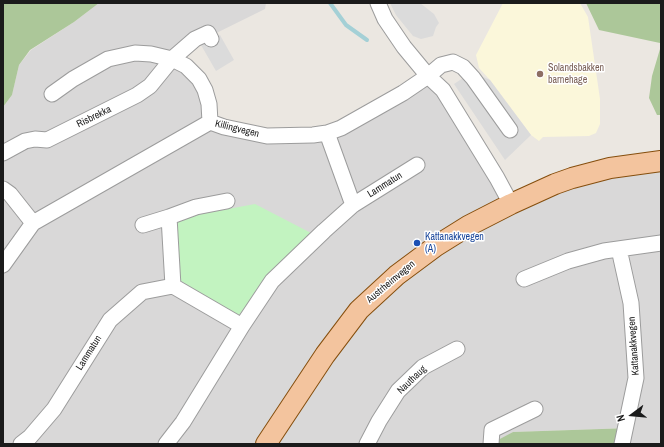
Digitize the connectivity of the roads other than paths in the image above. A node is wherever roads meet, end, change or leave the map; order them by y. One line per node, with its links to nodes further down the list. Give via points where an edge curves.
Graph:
1 (378, 3): 4 (street, via 392,31)
2 (211, 39): 3 (street, Risbrekka, via 208,33 194,38)
3 (172, 59): 5 (street, via 135,53 108,59); 6 (street, via 186,66 199,79 209,104); 9 (street, Risbrekka, via 150,86 137,95 47,140 25,140)
4 (428, 76): 7 (street, via 447,63 453,62 463,67); 8 (street, Killingvegen, via 341,128); 14 (street, via 443,90)
5 (52, 94)
6 (210, 122): 8 (street, Killingvegen, via 267,136); 17 (street, Killingvegen)
7 (510, 130)
8 (327, 133): 15 (street)
9 (3, 153)
10 (661, 161): 14 (main road, Austrheimvegen, via 610,168 572,178)
11 (417, 165): 15 (street, Lammatun)
12 (3, 189): 17 (street)
13 (227, 201): 16 (street)
14 (512, 204): 29 (main road, Austrheimvegen, via 468,226 436,246 397,275 359,310 325,355)
15 (353, 205): 24 (street, Lammatun, via 272,282)
16 (169, 217): 18 (street); 23 (street)
17 (33, 223): 21 (street, Killingvegen)
18 (143, 225)
19 (661, 243): 20 (street)
20 (618, 249): 22 (street, via 568,260); 32 (street, Kattanakkvegen, via 631,303 636,378)
21 (3, 265)
22 (524, 279)
23 (173, 286): 24 (street); 27 (street, Lammatun, via 142,292 110,320 54,409)
24 (242, 326): 28 (street, Lammatun, via 183,422)
25 (457, 349): 30 (street, Nauthaug, via 423,367 398,391)
26 (535, 409): 31 (street, via 492,430)
27 (21, 444)
28 (166, 444)
29 (266, 444)
30 (367, 444)
31 (491, 444)
32 (622, 444)

